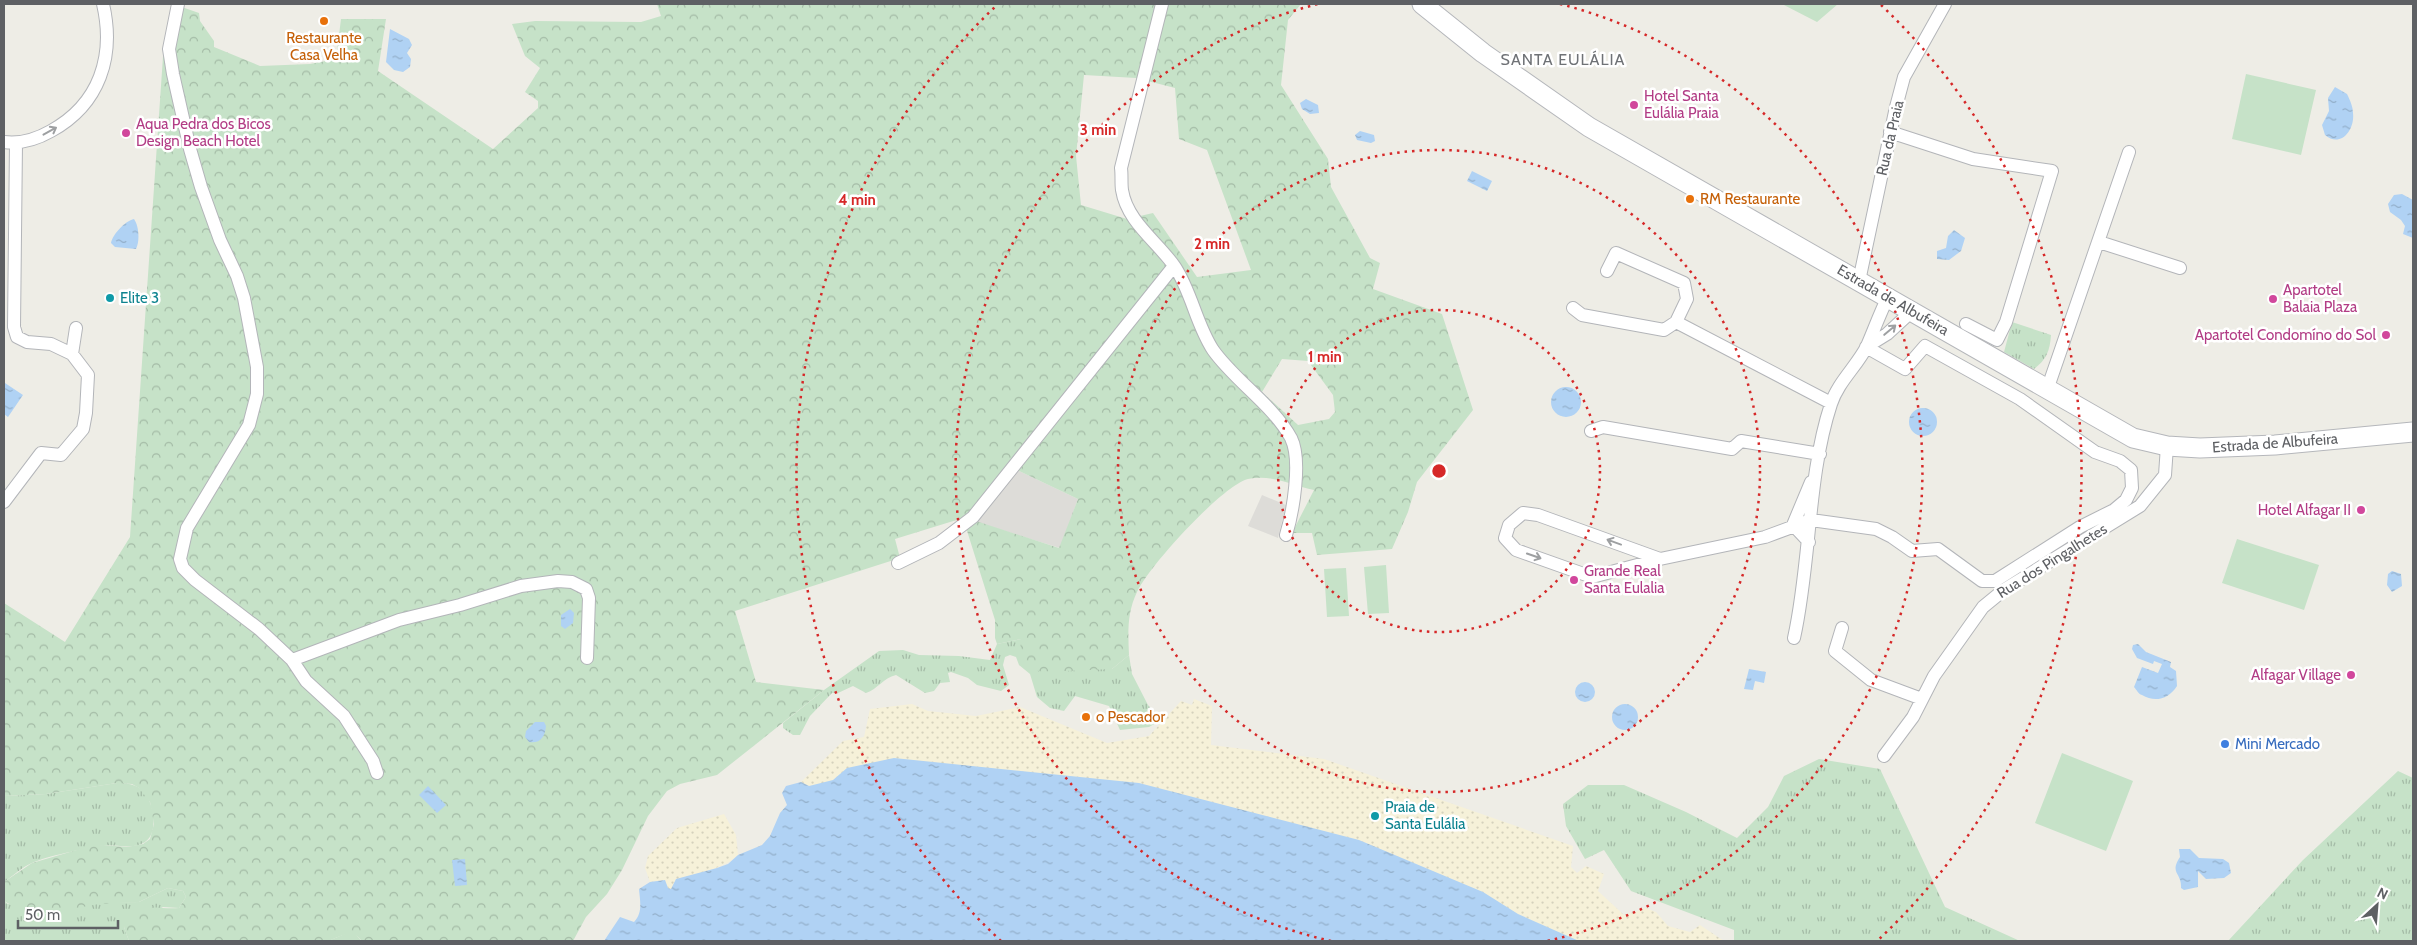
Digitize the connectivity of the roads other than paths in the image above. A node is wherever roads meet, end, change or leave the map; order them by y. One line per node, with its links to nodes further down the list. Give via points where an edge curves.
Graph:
1 (103, 4): 7 (street, one-way to 1, via 42,136 66,123 85,104 97,86 108,45)
2 (178, 4): 39 (street, via 169,49 173,74 201,187 244,298 257,367 257,394 248,425 187,528 180,559 183,568 195,580 259,628)
3 (1162, 4): 10 (street, via 1122,168 1122,191 1136,220)
4 (1422, 4): 13 (street, Estrada de Albufeira, via 1483,53 1589,127)
5 (1945, 4): 6 (street, Rua da Praia, via 1904,77)
6 (1890, 132): 13 (street, Rua da Praia); 18 (street, via 1973,160 2052,171 2006,322 1997,340)
7 (10, 143): 21 (street, via 14,327 17,337 27,342 50,344)
8 (2129, 152): 9 (street)
9 (2100, 242): 11 (street); 22 (street)
10 (1174, 266): 32 (street, via 1214,351 1291,439 1295,457 1294,499); 35 (street, via 973,517 939,543)
11 (2180, 268)
12 (1607, 271): 17 (street, via 1616,253 1684,283 1687,299)
13 (1859, 281): 14 (street, Estrada de Albufeira)
14 (1888, 297): 16 (street, Estrada de Albufeira); 20 (street)
15 (1573, 308): 17 (street, via 1582,315 1664,330)
16 (1912, 311): 20 (street, one-way to 16, via 1886,334); 22 (street, Estrada de Albufeira)
17 (1676, 322): 23 (street)
18 (1966, 324)
19 (76, 328): 21 (street)
20 (1866, 346): 23 (street); 30 (street, via 1905,369 1924,346 1932,350 2020,399 2095,452 2120,461 2131,470 2132,488 2126,500 2114,510 2080,527 1995,581 1982,580 1938,549 1912,551 1876,529)
21 (72, 354): 29 (street, via 88,375 83,429 61,455 41,453)
22 (2047, 390): 26 (street, Estrada de Albufeira, via 2133,438)
23 (1831, 403): 27 (street)
24 (1591, 431): 27 (street, via 1603,427 1732,449 1741,441)
25 (2413, 432): 26 (street, Estrada de Albufeira, via 2275,445)
26 (2167, 446): 40 (street, Rua dos Pingalhetes, via 2165,475 2140,506 2005,589 1983,607)
27 (1820, 454): 28 (street)
28 (1816, 470): 30 (street); 31 (street)
29 (4, 502)
30 (1811, 520): 31 (street); 33 (street)
31 (1793, 525): 33 (street); 34 (street, via 1765,536)
32 (1286, 535)
33 (1809, 542): 37 (street, via 1803,599)
34 (1660, 559): 34 (street, one-way to 34, via 1538,515 1523,513 1509,525 1505,538 1516,550 1592,577)
35 (898, 563)
36 (1842, 628): 40 (street, via 1835,650 1871,680)
37 (1794, 638)
38 (587, 658): 39 (street, via 589,598 586,589 558,580 520,586 460,606 399,620)
39 (292, 660): 42 (street, via 306,681 344,716 373,761)
40 (1922, 698): 41 (street, Rua dos Pingalhetes)
41 (1884, 756)
42 (377, 773)

